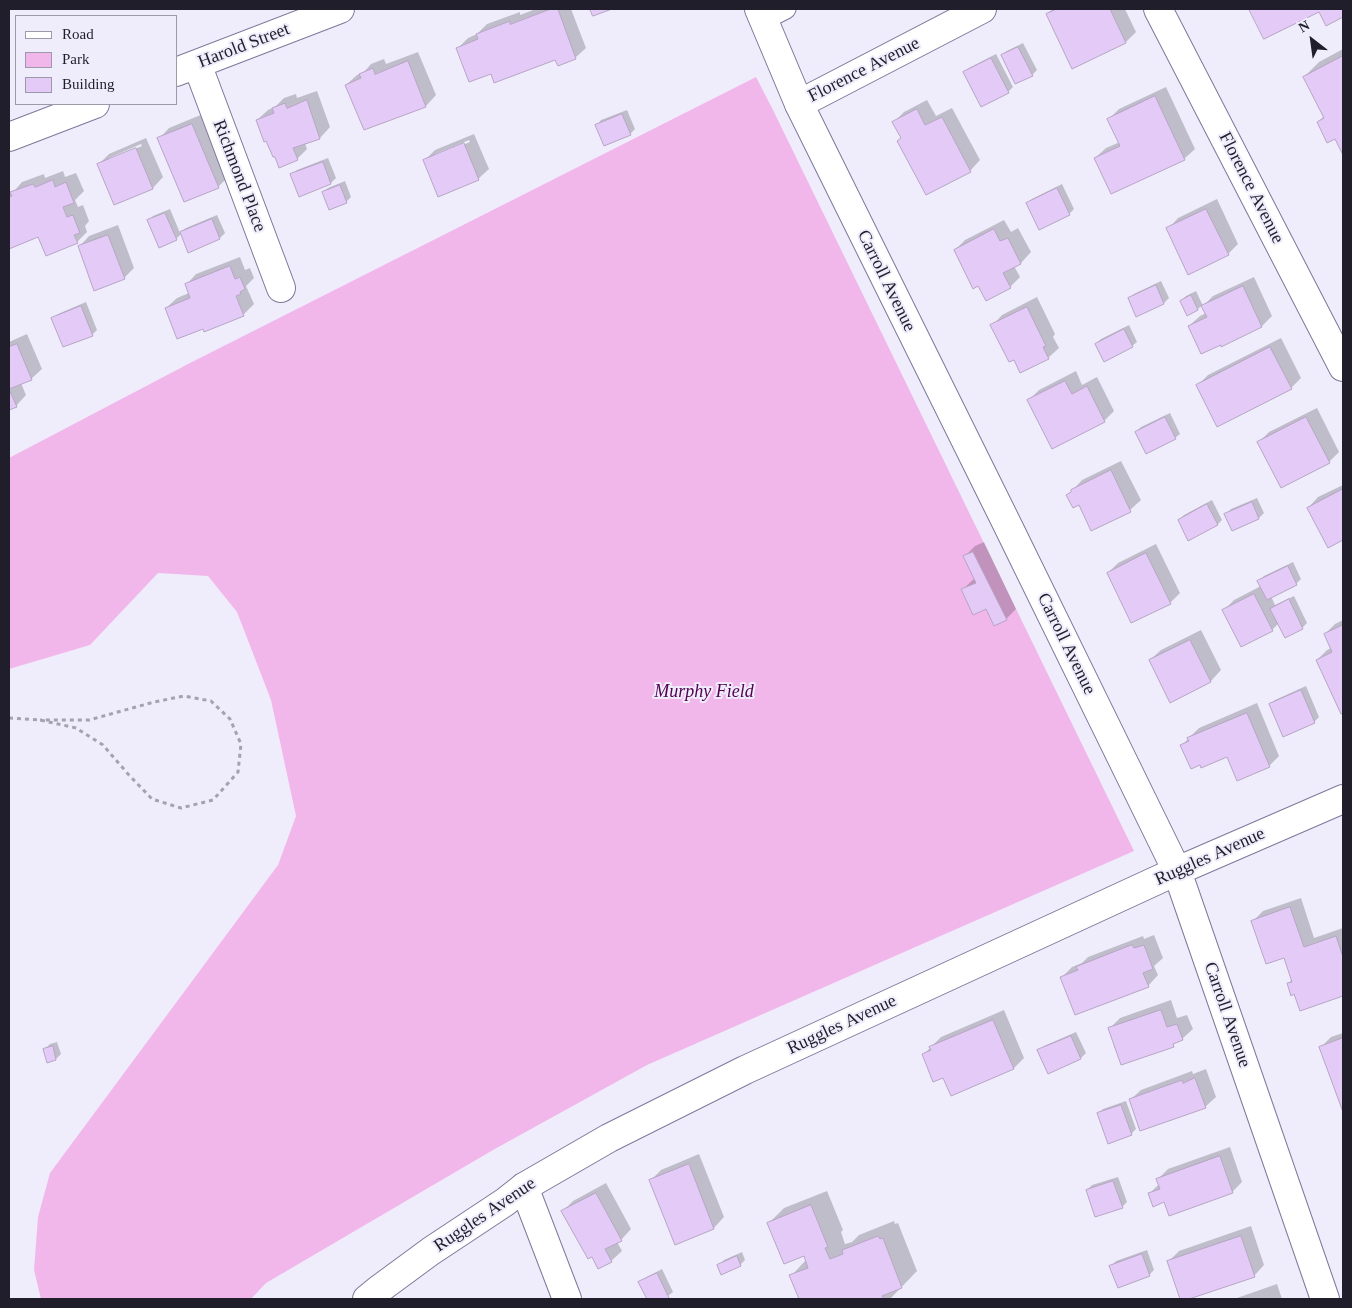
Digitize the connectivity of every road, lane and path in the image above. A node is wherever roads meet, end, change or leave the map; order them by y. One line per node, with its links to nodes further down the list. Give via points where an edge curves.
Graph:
1 (340, 9): 5 (street, Harold Street)
2 (982, 9): 6 (street, Florence Avenue)
3 (1158, 9): 10 (street, Florence Avenue)
4 (770, 13): 6 (street, Carroll Avenue)
5 (186, 68): 9 (street, Richmond Place)
6 (799, 104): 14 (street, Carroll Avenue)
7 (92, 105): 8 (street)
8 (9, 137)
9 (281, 288)
10 (1343, 367)
11 (9, 718): 12 (path)
12 (40, 720): 12 (path, via 76,728 103,745 152,798 181,808 213,800 238,772 241,744 230,719 211,701 184,696 89,720)
13 (1343, 799): 14 (street, Ruggles Avenue)
14 (1177, 871): 15 (street, Ruggles Avenue, via 745,1070 609,1138); 18 (street, Carroll Avenue)
15 (524, 1187): 16 (street, Ruggles Avenue); 17 (street)
16 (367, 1299)
17 (567, 1299)
18 (1325, 1299)

